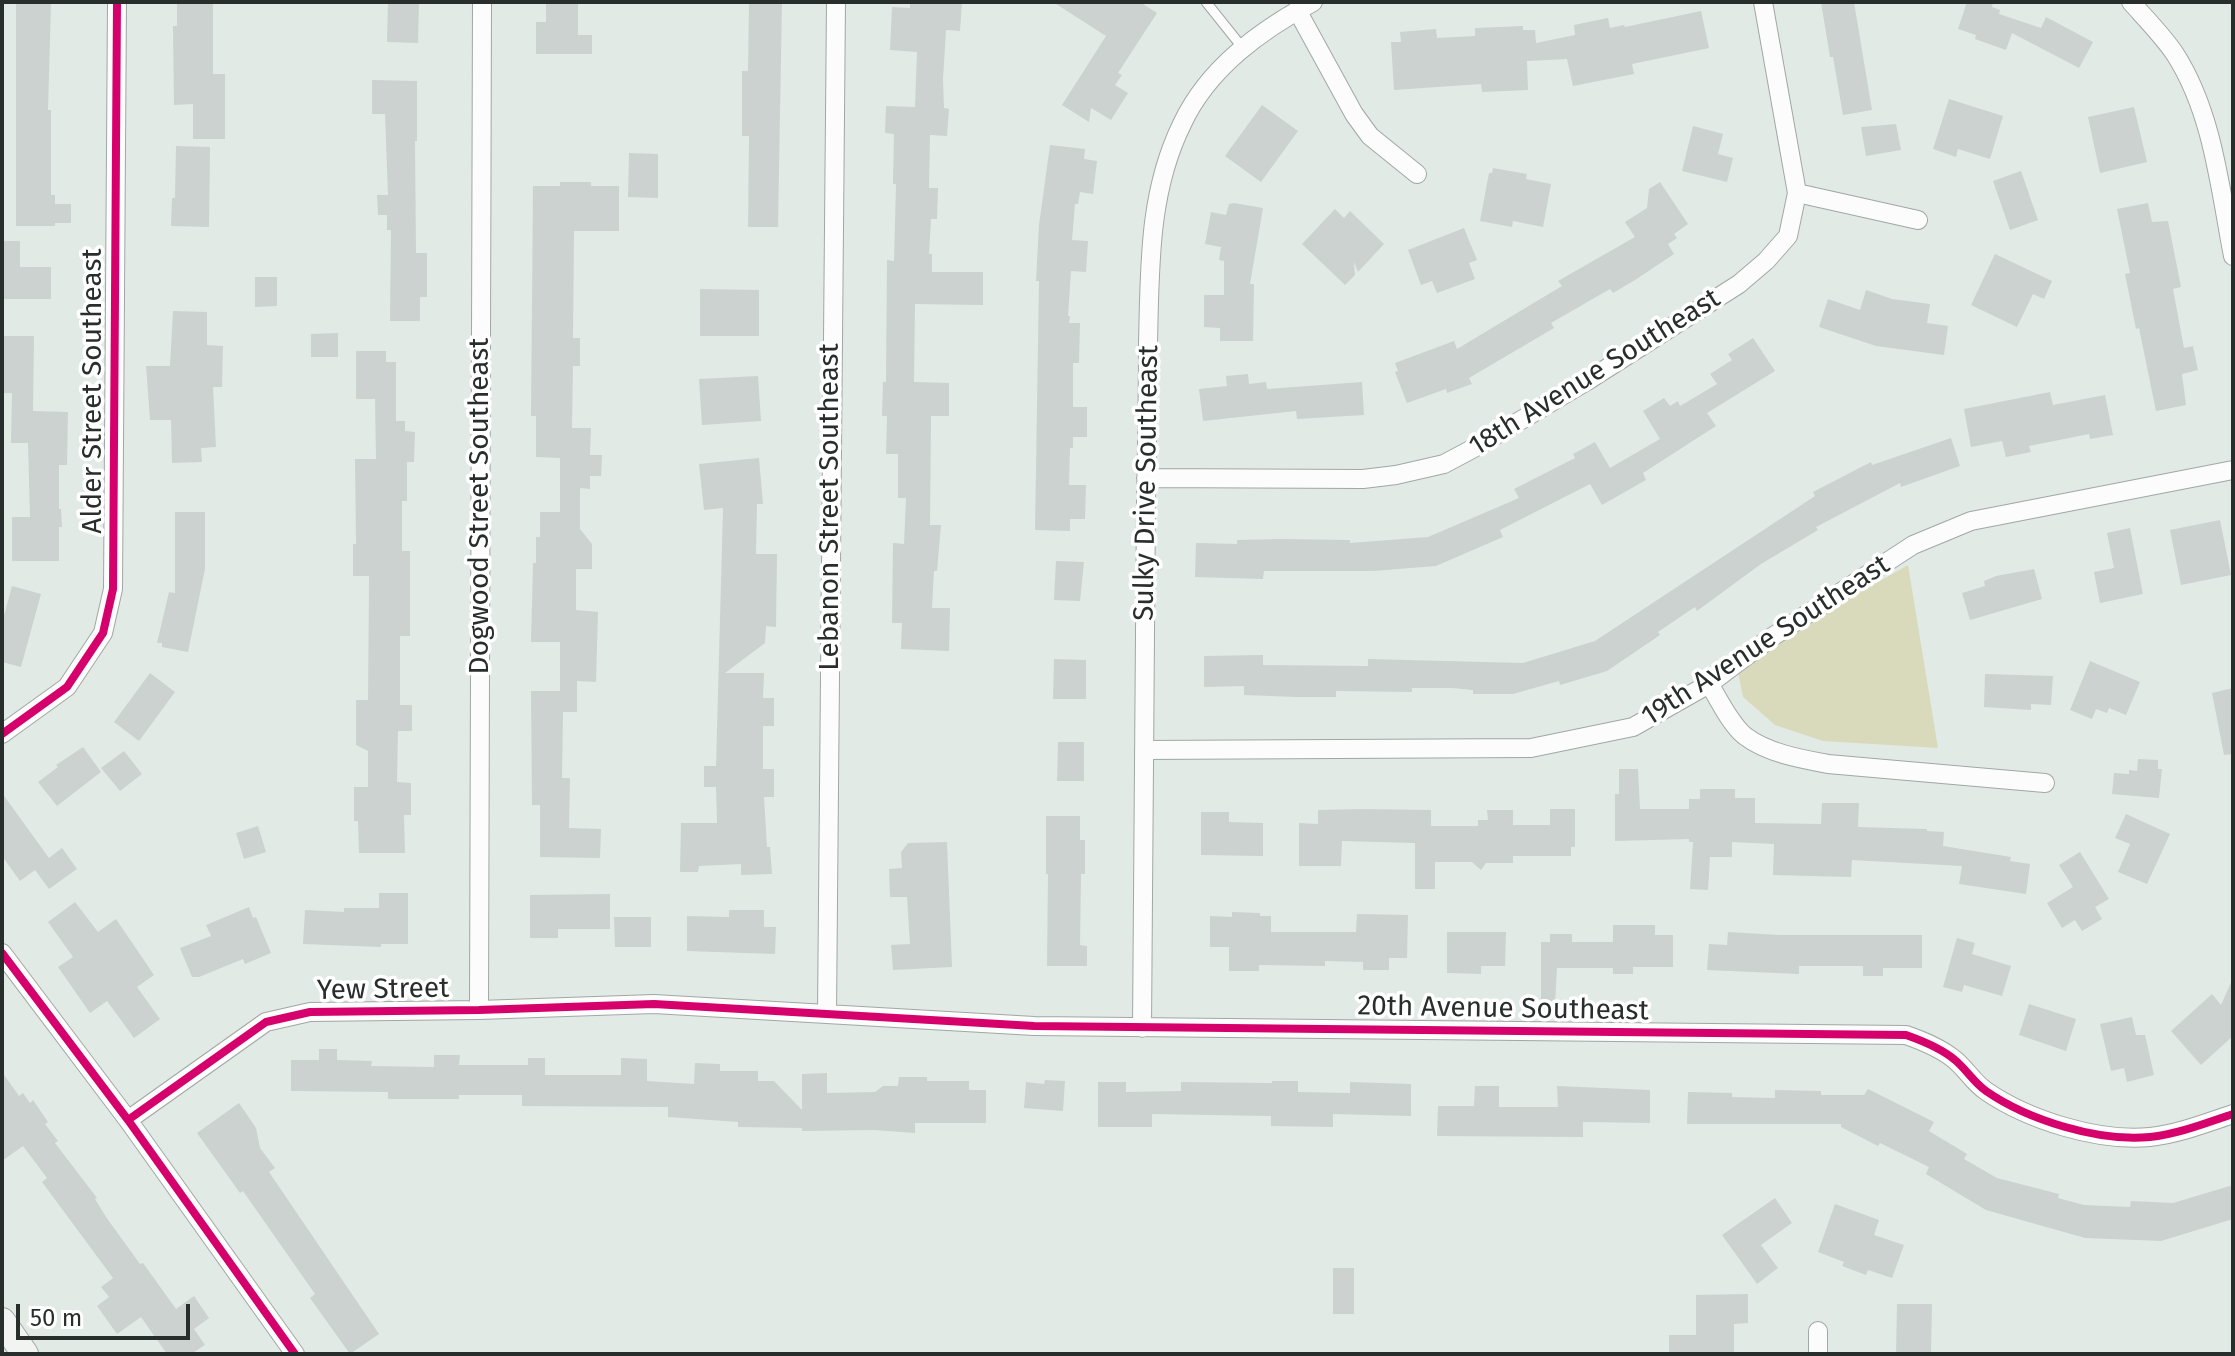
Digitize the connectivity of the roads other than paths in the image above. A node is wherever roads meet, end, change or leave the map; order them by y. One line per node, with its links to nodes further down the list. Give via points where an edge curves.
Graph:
1 (117, 2): 16 (street, Alder Street Southeast, via 113,589 103,633 67,687)
2 (482, 2): 20 (street, Dogwood Street Southeast)
3 (836, 2): 21 (street, Lebanon Street Southeast)
4 (1206, 2): 8 (lane)
5 (1763, 2): 10 (street, 18th Avenue Southeast)
6 (2131, 2): 12 (street, via 2175,53 2194,90 2211,143)
7 (1305, 6): 8 (street, Sulky Drive Southeast); 9 (street, via 1354,114 1370,136)
8 (1242, 47): 14 (street, Sulky Drive Southeast, via 1182,122 1155,207)
9 (1417, 174)
10 (1797, 193): 11 (street); 14 (street, 18th Avenue Southeast, via 1788,236 1739,284 1444,464 1363,479)
11 (1918, 220)
12 (2233, 256)
13 (2233, 470): 15 (street, 19th Avenue Southeast, via 1971,521 1913,545)
14 (1146, 478): 17 (street, Sulky Drive Southeast)
15 (1709, 684): 17 (street, 19th Avenue Southeast, via 1633,727 1531,748); 18 (street, via 1743,734 1799,758)
16 (2, 734)
17 (1144, 750): 22 (street, Sulky Drive Southeast)
18 (2045, 783)
19 (2, 953): 24 (street)
20 (479, 1010): 21 (street, Yew Street, via 654,1004); 24 (street, Yew Street, via 310,1012 266,1022)
21 (827, 1013): 22 (street, 20th Avenue Southeast)
22 (1142, 1028): 23 (street, 20th Avenue Southeast, via 1906,1035 1932,1045 1985,1090 2030,1114 2107,1137 2150,1137)
23 (2233, 1114)
24 (128, 1120): 28 (street)
25 (2, 1321): 27 (main road)
26 (1818, 1331): 29 (street)
27 (25, 1354)
28 (295, 1354)
29 (1818, 1354)

